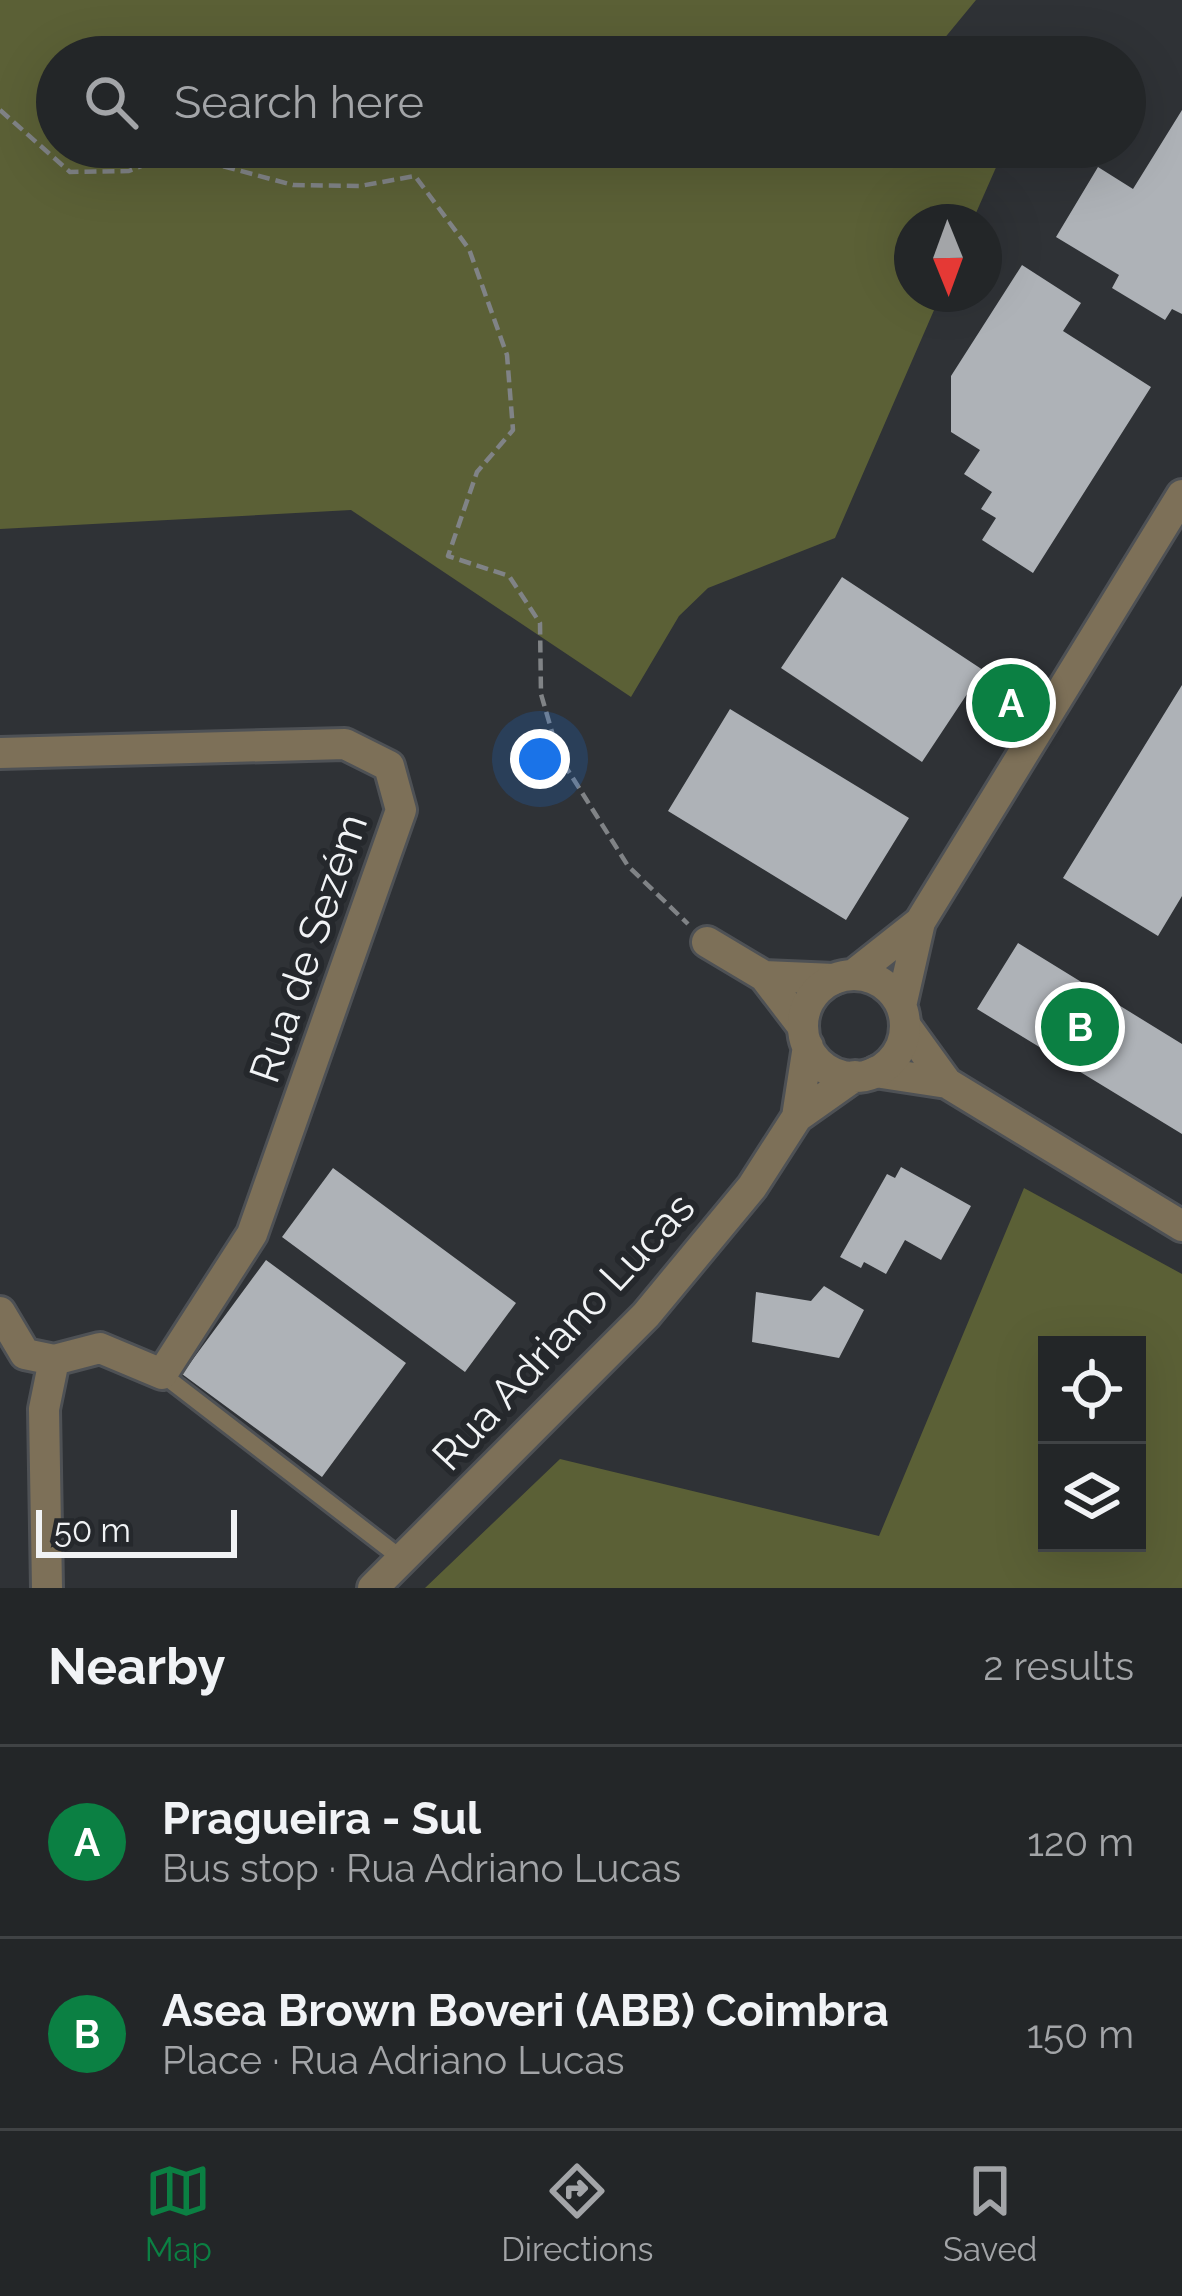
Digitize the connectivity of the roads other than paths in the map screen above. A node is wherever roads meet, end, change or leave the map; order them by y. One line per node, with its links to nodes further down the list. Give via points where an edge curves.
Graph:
1 (1182, 495): 3 (street)
2 (0, 754): 15 (street, Rua de Sezém, via 344,744 389,766 401,810 252,1234)
3 (920, 922): 6 (street); 7 (street)
4 (706, 942): 5 (street)
5 (764, 976): 6 (street); 8 (street)
6 (844, 977): 7 (street, via 882,983); 8 (street, via 812,998)
7 (903, 1015): 9 (street, via 897,1053); 10 (street)
8 (806, 1036): 9 (street, via 827,1068); 11 (street, Rua Adriano Lucas)
9 (865, 1074): 10 (street); 11 (street, Rua Adriano Lucas)
10 (946, 1083): 12 (street)
11 (797, 1117): 16 (street, Rua Adriano Lucas, via 752,1187 646,1315)
12 (1182, 1226)
13 (0, 1312): 14 (street, via 25,1354)
14 (54, 1360): 15 (street, via 100,1348); 17 (street, via 44,1409)
15 (162, 1374): 16 (lane)
16 (402, 1559): 18 (street, Rua Adriano Lucas)
17 (47, 1588)
18 (374, 1588)

